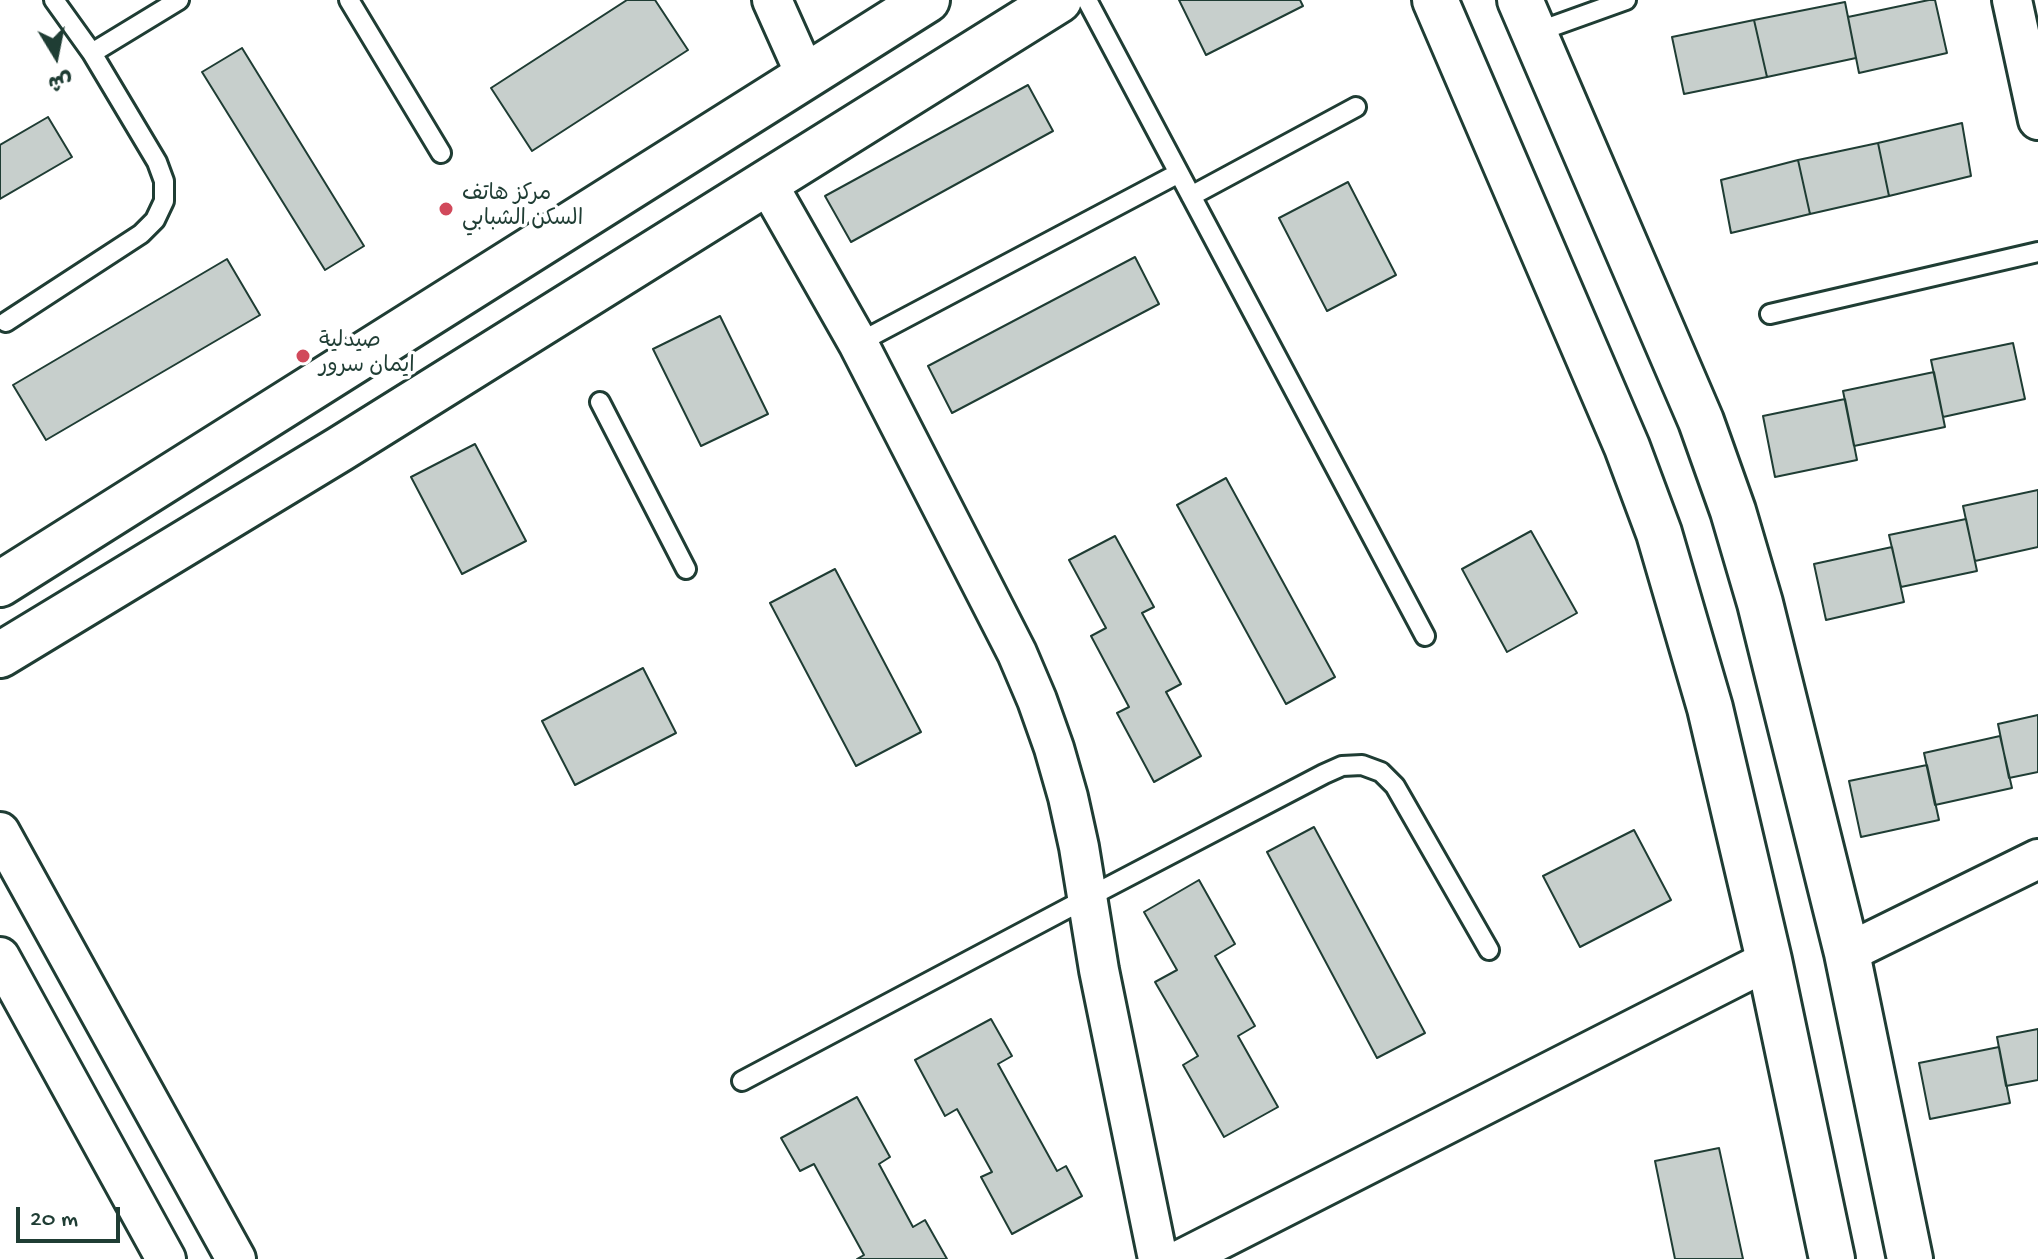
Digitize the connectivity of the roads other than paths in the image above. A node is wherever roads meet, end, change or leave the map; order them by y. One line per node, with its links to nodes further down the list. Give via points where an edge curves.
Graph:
1 (54, 0): 12 (lane)
2 (179, 0): 12 (lane)
3 (349, 0): 16 (lane)
4 (772, 0): 13 (street)
5 (927, 0): 13 (main road)
6 (1059, 0): 18 (main road)
7 (1087, 0): 17 (lane)
8 (1435, 0): 35 (main road, via 1659,533 1710,708)
9 (1626, 0): 11 (lane)
10 (2012, 0): 15 (street)
11 (1527, 17): 33 (main road, via 1701,421 1733,511)
12 (92, 53): 22 (lane, via 157,162 164,201 141,234)
13 (806, 76): 26 (main road)
14 (1356, 107): 19 (lane)
15 (2038, 120)
16 (441, 153)
17 (1179, 173): 19 (lane); 23 (lane)
18 (767, 183): 23 (street); 28 (main road)
19 (1191, 196): 27 (lane)
20 (2038, 252): 21 (lane)
21 (1770, 314)
22 (6, 322)
23 (858, 343): 31 (street, via 1037,700 1068,797)
24 (600, 402): 25 (lane)
25 (686, 569)
26 (0, 584)
27 (1425, 636)
28 (0, 655)
29 (0, 832): 38 (street)
30 (2038, 859): 33 (street)
31 (1087, 898): 32 (lane, via 1324,774 1362,765 1381,772 1395,786); 36 (lane); 39 (street)
32 (1489, 950)
33 (1847, 953): 42 (main road)
34 (0, 957): 37 (street)
35 (1769, 960): 40 (street); 41 (main road)
36 (742, 1081)
37 (166, 1259)
38 (236, 1259)
39 (1158, 1259)
40 (1182, 1259)
41 (1832, 1259)
42 (1910, 1259)

